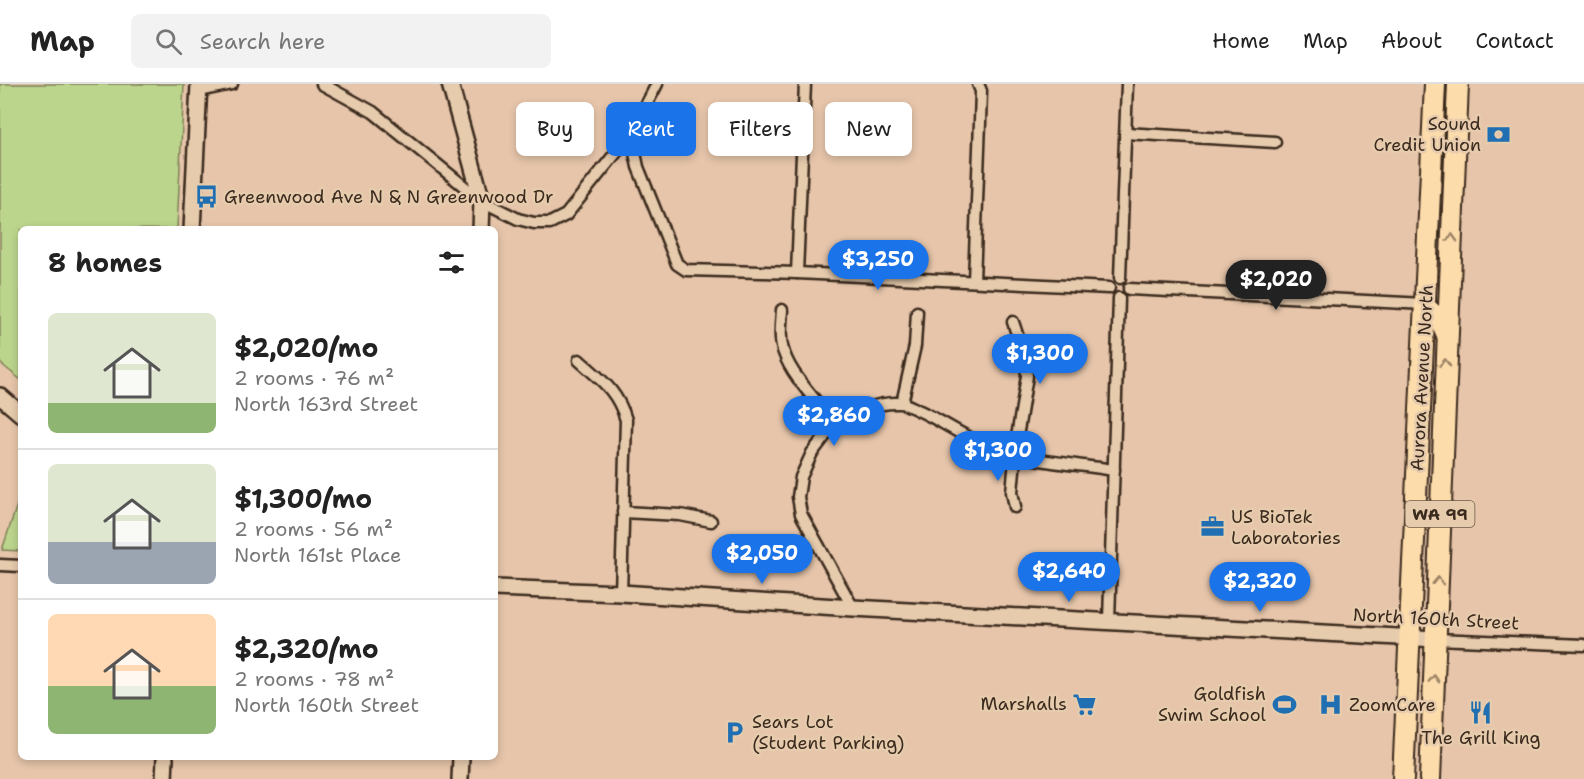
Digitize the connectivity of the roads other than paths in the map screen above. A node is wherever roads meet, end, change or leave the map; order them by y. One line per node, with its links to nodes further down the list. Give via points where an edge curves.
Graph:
1 (232, 84): 10 (street)
2 (322, 84): 16 (street, via 374,112)
3 (450, 84): 16 (street)
4 (657, 84): 11 (street)
5 (805, 84): 20 (street)
6 (978, 84): 23 (street, via 981,91)
7 (1127, 84): 12 (street)
8 (1435, 84): 19 (highway, Aurora Avenue North / WA 99)
9 (1458, 84): 22 (highway, Aurora Avenue North / WA 99, one-way to 9)
10 (199, 87): 17 (street)
11 (648, 102)
12 (1125, 134): 13 (street); 21 (street)
13 (1275, 142)
14 (613, 156): 16 (street, via 566,215 550,223 518,219)
15 (636, 156): 20 (street, via 677,264 686,270)
16 (482, 201): 18 (street)
17 (192, 226)
18 (481, 226)
19 (1427, 252): 22 (main road, via 1436,271); 27 (highway, Aurora Avenue North / WA 99)
20 (797, 273): 23 (street)
21 (1120, 278): 24 (street); 25 (street)
22 (1450, 280): 31 (highway, Aurora Avenue North / WA 99)
23 (974, 281): 24 (street)
24 (1109, 288): 26 (street)
25 (1129, 289): 26 (street, via 1126,296); 27 (street)
26 (1119, 298): 40 (street)
27 (1425, 304): 31 (main road, via 1436,314); 50 (highway, Aurora Avenue North / WA 99)
28 (782, 310): 38 (street, via 783,352 790,367)
29 (917, 312): 36 (street, via 915,346)
30 (1013, 322): 39 (street, via 1027,376)
31 (1446, 338): 51 (highway, Aurora Avenue North / WA 99, one-way to 31)
32 (579, 360): 42 (street, via 621,402 626,420)
33 (0, 386): 35 (street)
34 (0, 396): 37 (street)
35 (18, 401)
36 (902, 403): 38 (street, via 862,409); 39 (street, via 972,440)
37 (18, 411)
38 (834, 423): 48 (street, via 812,453 801,477 798,497 801,514)
39 (1016, 455): 40 (street); 41 (street, via 1011,492)
40 (1114, 470): 49 (street)
41 (1015, 507)
42 (623, 512): 43 (street); 47 (street)
43 (711, 521)
44 (0, 565): 45 (street)
45 (18, 566)
46 (498, 588): 47 (street, North 160th Street)
47 (621, 592): 48 (street, North 160th Street)
48 (853, 608): 49 (street, North 160th Street)
49 (1109, 621): 50 (street, North 160th Street)
50 (1410, 637): 51 (street, North 160th Street); 57 (highway, Aurora Avenue North / WA 99)
51 (1436, 639): 52 (street, North 160th Street); 58 (highway, Aurora Avenue North / WA 99, one-way to 51)
52 (1584, 645)
53 (165, 760): 55 (street)
54 (461, 760): 56 (street)
55 (164, 779)
56 (460, 779)
57 (1403, 779)
58 (1430, 779)

